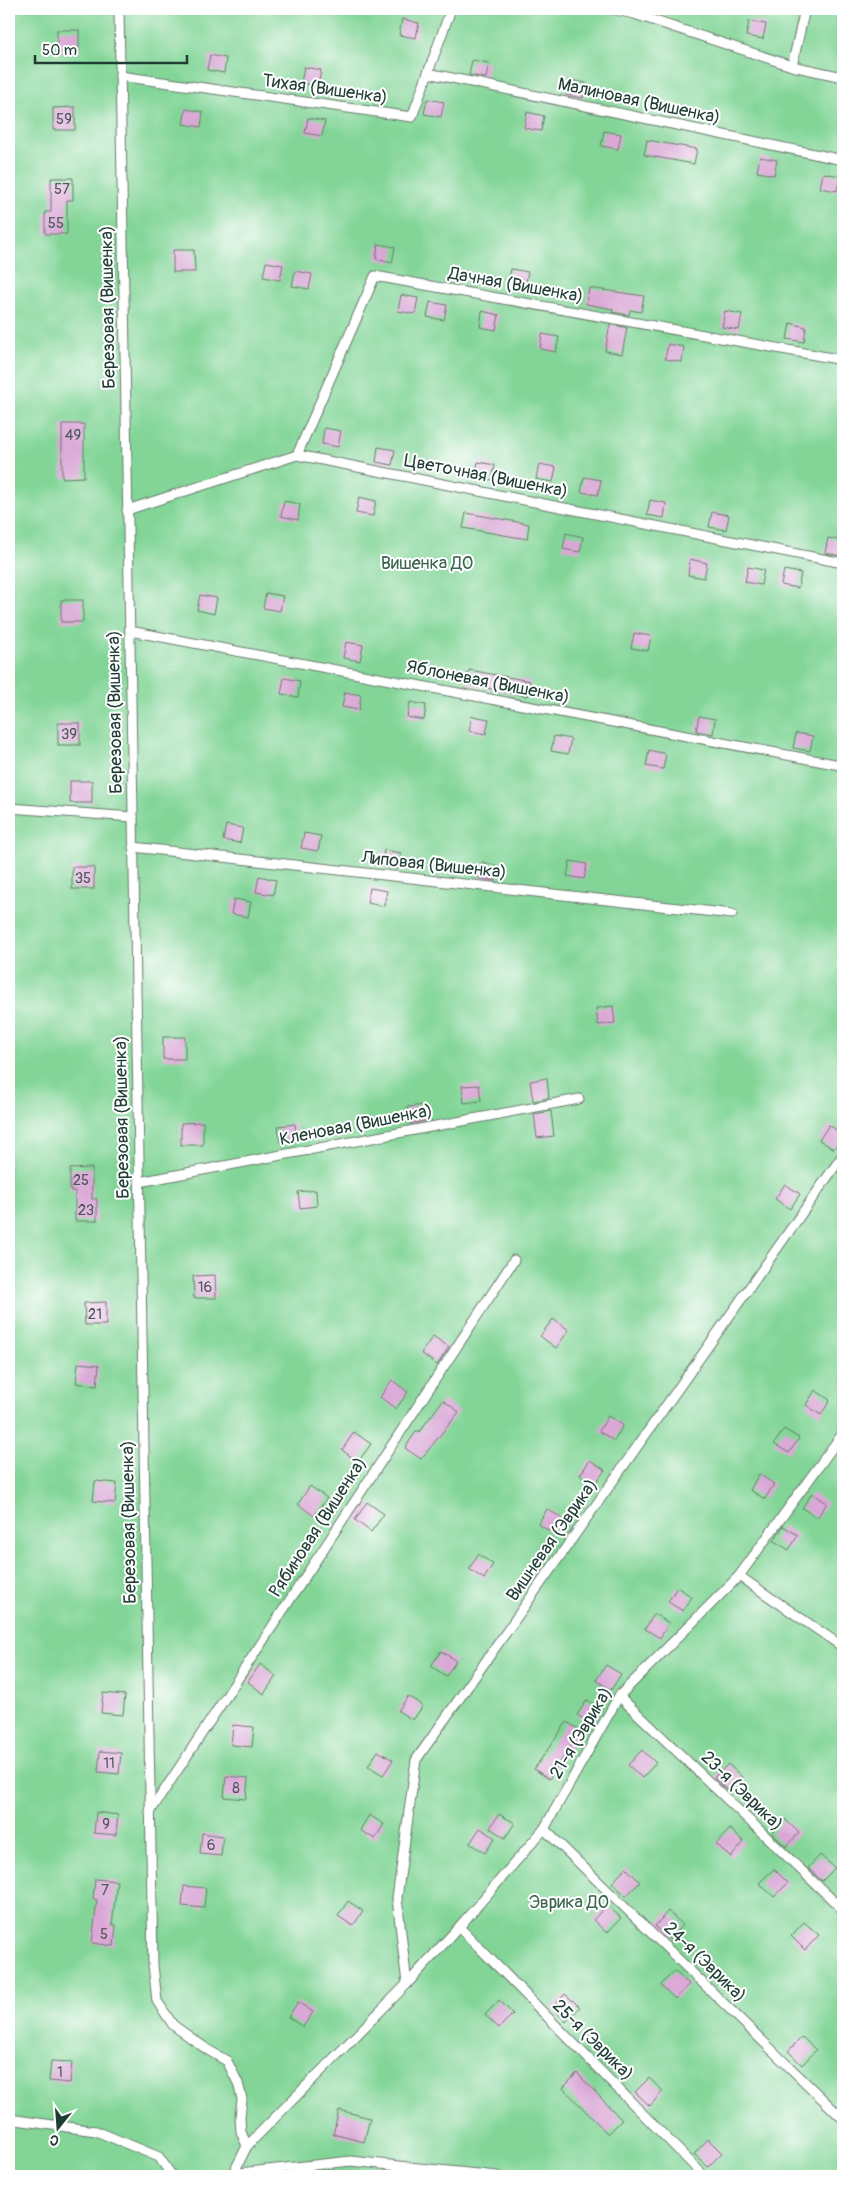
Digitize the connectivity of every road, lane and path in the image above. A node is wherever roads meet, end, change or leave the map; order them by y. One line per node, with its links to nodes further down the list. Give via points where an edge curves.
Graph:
1 (119, 9): 8 (lane, Березовая (Вишенка))
2 (451, 9): 7 (lane, Тихая (Вишенка))
3 (611, 9): 5 (lane)
4 (805, 9): 6 (lane)
5 (634, 11): 6 (lane)
6 (792, 66): 9 (lane)
7 (428, 73): 8 (lane, Тихая (Вишенка), via 412,117); 10 (lane, Малиновая (Вишенка))
8 (120, 76): 13 (lane, Березовая (Вишенка))
9 (843, 77)
10 (843, 160)
11 (843, 360): 12 (lane, Дачная (Вишенка), via 375,276)
12 (297, 455): 13 (lane, Цветочная (Вишенка)); 14 (lane, Цветочная (Вишенка))
13 (128, 510): 15 (lane, Березовая (Вишенка))
14 (843, 563)
15 (130, 631): 16 (lane, Яблоневая (Вишенка)); 18 (lane, Березовая (Вишенка))
16 (840, 765)
17 (9, 808): 18 (lane)
18 (133, 817): 19 (lane, Березовая (Вишенка))
19 (133, 847): 20 (lane, Липовая (Вишенка)); 23 (lane, Березовая (Вишенка))
20 (732, 914)
21 (579, 1099): 23 (lane, Кленовая (Вишенка))
22 (843, 1155): 33 (lane, Вишневая (Эврика), via 416,1760 397,1898)
23 (139, 1182): 29 (lane, Березовая (Вишенка))
24 (514, 1260): 29 (lane, Рябиновая (Вишенка))
25 (843, 1433): 26 (lane, 21-я (Эврика))
26 (739, 1576): 27 (lane); 28 (lane, 21-я (Эврика))
27 (843, 1647)
28 (619, 1696): 30 (lane, 21-я (Эврика)); 31 (lane, 23-я (Эврика))
29 (150, 1812): 36 (lane, Березовая (Вишенка), via 153,1965 157,2001 173,2025 227,2061 242,2099 241,2132)
30 (544, 1829): 32 (lane, 21-я (Эврика)); 34 (lane, 24-я (Эврика))
31 (843, 1910)
32 (459, 1928): 33 (lane, 21-я (Эврика)); 41 (lane, 25-я (Эврика))
33 (407, 1984): 36 (lane, 21-я (Эврика))
34 (843, 2119)
35 (9, 2120): 38 (lane, via 96,2131 159,2157)
36 (247, 2146): 37 (lane)
37 (229, 2175): 39 (lane); 40 (lane, via 352,2161)
38 (172, 2176)
39 (211, 2176)
40 (496, 2176)
41 (704, 2176)

